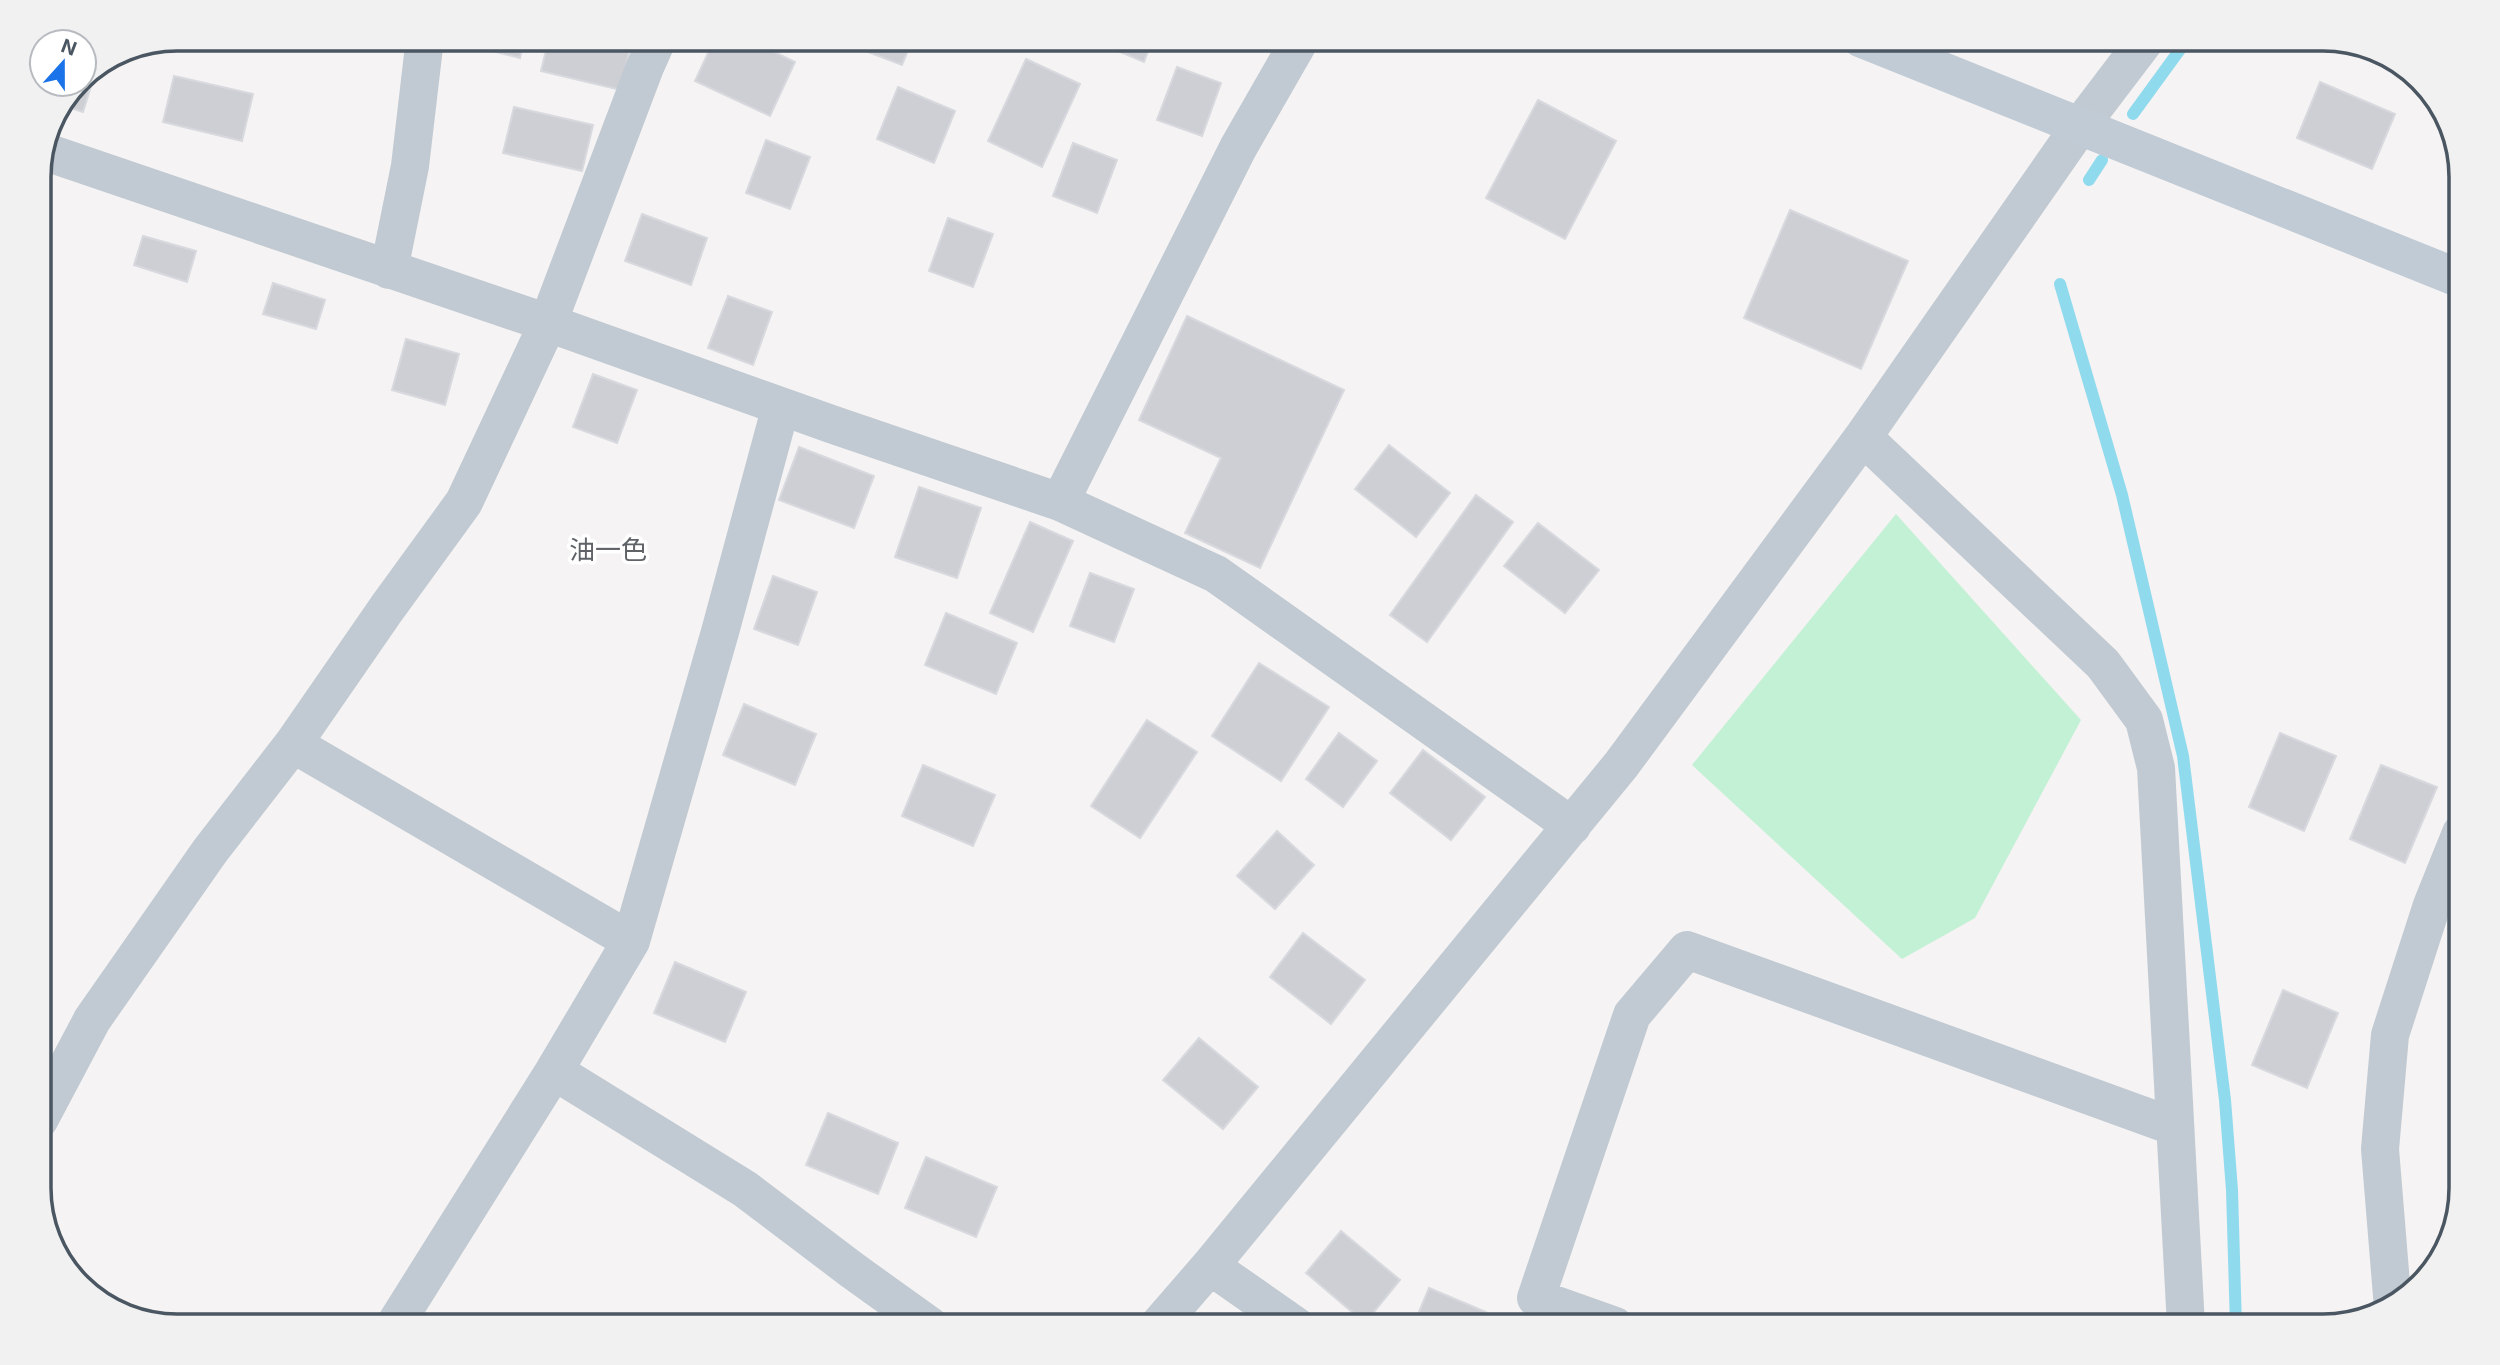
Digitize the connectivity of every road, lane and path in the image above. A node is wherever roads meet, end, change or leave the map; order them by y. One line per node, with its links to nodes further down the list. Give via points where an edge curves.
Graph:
1 (424, 51): 8 (street, via 411,166)
2 (652, 51): 10 (street)
3 (1294, 51): 13 (street, via 1238,148)
4 (1892, 51): 6 (street)
5 (2137, 51): 6 (street)
6 (2080, 126): 9 (street); 12 (street)
7 (53, 154): 8 (street)
8 (389, 270): 10 (street)
9 (2449, 274)
10 (548, 323): 11 (street); 14 (street, via 464,502)
11 (781, 406): 13 (street); 17 (street)
12 (1863, 437): 15 (street); 20 (street, via 2104,664 2144,719 2156,768)
13 (1060, 502): 15 (street, via 1216,575)
14 (293, 744): 17 (street); 19 (street, via 210,851 92,1020)
15 (1572, 825): 21 (street)
16 (2449, 863): 22 (street, via 2390,1035 2380,1149)
17 (631, 941): 18 (street)
18 (555, 1071): 23 (street); 24 (street, via 745,1189)
19 (51, 1097)
20 (2175, 1127): 27 (street, via 1687,950 1632,1014 1536,1298); 28 (street)
21 (1210, 1266): 25 (street); 26 (street)
22 (2392, 1294)
23 (402, 1314)
24 (913, 1314)
25 (1168, 1314)
26 (1279, 1314)
27 (1581, 1314)
28 (2185, 1314)

